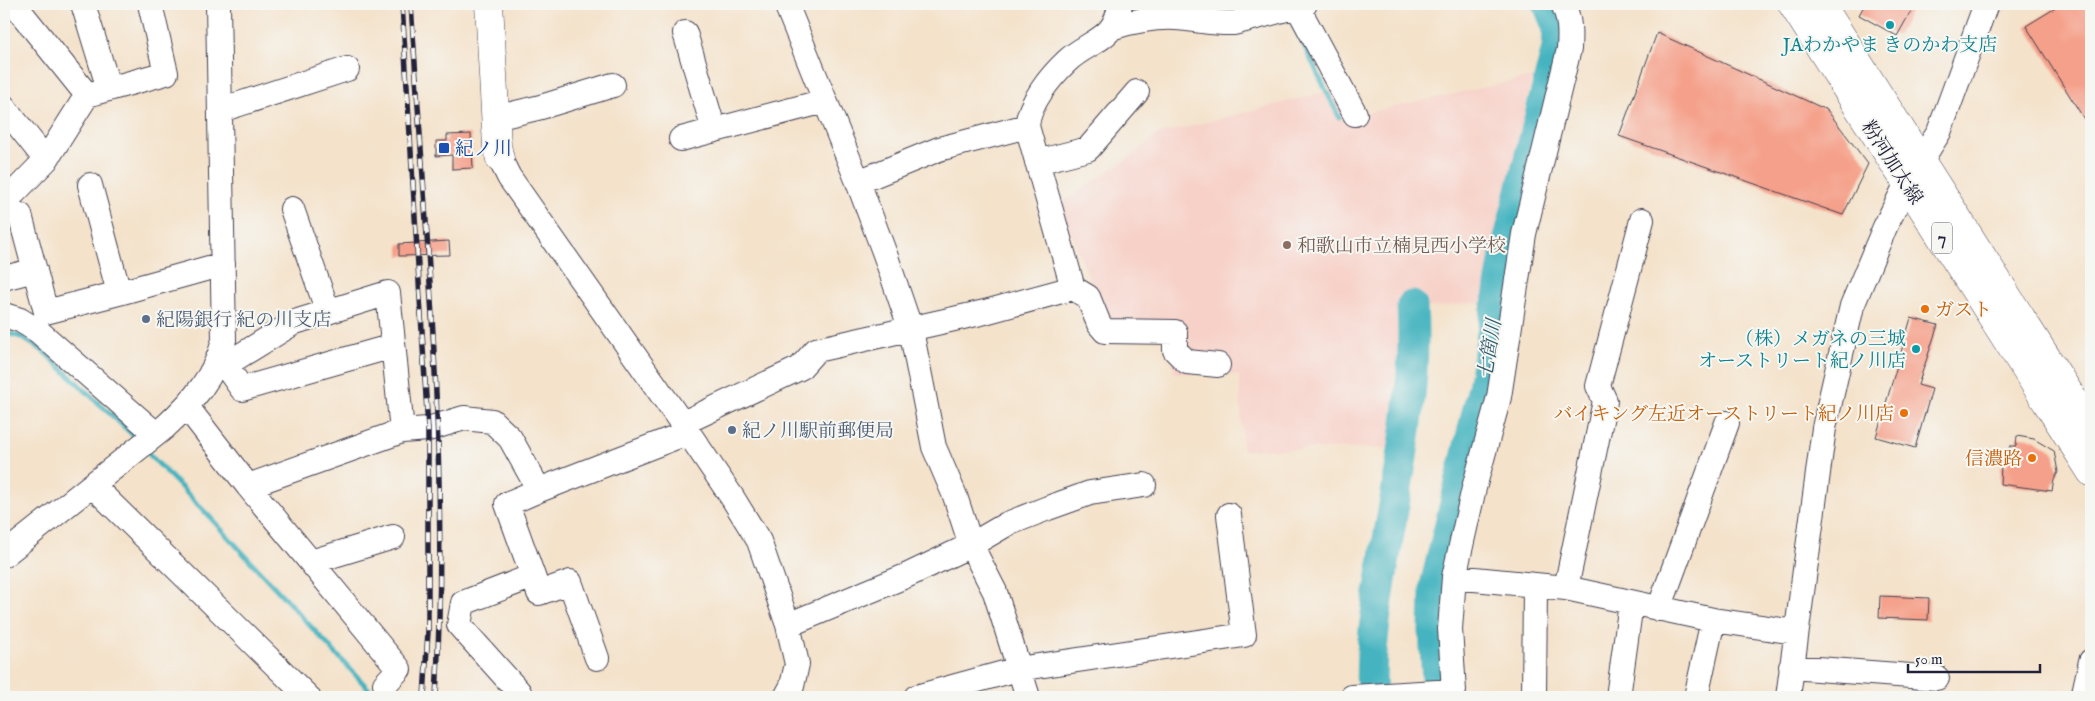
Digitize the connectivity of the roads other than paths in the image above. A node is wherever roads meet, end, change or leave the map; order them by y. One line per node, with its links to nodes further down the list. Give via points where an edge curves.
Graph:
1 (14, 4): 19 (street)
2 (83, 4): 17 (street)
3 (150, 4): 17 (street, via 166,73)
4 (218, 4): 22 (street)
5 (489, 4): 24 (main road)
6 (786, 4): 20 (street)
7 (1120, 4): 13 (street)
8 (1563, 4): 66 (street, via 1570,30 1569,48 1524,234 1500,397 1474,488)
9 (1792, 4): 33 (main road, 粉河加太線 / 7)
10 (1821, 4): 30 (main road, 粉河加太線 / 7)
11 (1986, 4): 30 (street, via 1939,132)
12 (1294, 6): 13 (street, via 1234,23 1142,19); 23 (street)
13 (1114, 27): 25 (street, via 1099,42 1068,60 1046,85 1028,116)
14 (686, 33): 26 (street)
15 (347, 69): 22 (street)
16 (613, 85): 24 (street)
17 (110, 89): 19 (street)
18 (1137, 92): 31 (street, via 1088,149)
19 (87, 96): 29 (street)
20 (826, 101): 26 (street); 32 (street)
21 (4, 107): 29 (street)
22 (221, 110): 38 (street)
23 (1355, 114)
24 (496, 118): 28 (main road)
25 (1027, 126): 31 (street); 32 (street, via 939,149)
26 (714, 130): 27 (street)
27 (681, 139)
28 (500, 159): 52 (street, via 509,177)
29 (46, 160): 35 (street)
30 (1920, 160): 33 (street); 51 (main road, 粉河加太線 / 7)
31 (1037, 162): 41 (street)
32 (858, 182): 45 (street)
33 (1907, 183): 55 (main road, 粉河加太線 / 7); 73 (street, via 1852,306 1824,428)
34 (90, 185): 42 (street)
35 (12, 209): 39 (street)
36 (292, 209): 43 (street)
37 (1642, 220): 68 (street, via 1598,386 1605,400)
38 (222, 264): 42 (street); 47 (street)
39 (35, 270): 40 (street); 42 (street, via 46,312)
40 (4, 278)
41 (1073, 288): 45 (street); 48 (street, via 1088,297 1105,331 1175,332 1175,350 1187,362)
42 (119, 293)
43 (328, 312): 46 (street, via 388,293); 47 (street, via 296,322)
44 (4, 315): 54 (street, via 38,331)
45 (910, 330): 52 (street, via 816,350 800,368); 62 (street, via 934,447)
46 (393, 346): 47 (street, via 242,389); 53 (street)
47 (222, 361): 49 (street)
48 (1218, 364)
49 (187, 407): 54 (street); 58 (street)
50 (1727, 423): 70 (street)
51 (2091, 427)
52 (686, 428): 59 (street); 72 (street, via 759,541)
53 (402, 431): 58 (street); 59 (street, via 428,430 464,418 492,421 510,438)
54 (147, 441): 56 (street)
55 (2091, 472)
56 (92, 485): 63 (street); 83 (street)
57 (1144, 485): 62 (street, via 1090,493 1007,524)
58 (248, 486): 64 (street)
59 (538, 490): 65 (street, via 507,504)
60 (1229, 515): 77 (street, via 1244,636)
61 (393, 537): 64 (street)
62 (971, 545): 72 (street); 77 (street, via 995,592)
63 (4, 555)
64 (311, 562): 79 (street, via 399,669)
65 (533, 576): 74 (street, via 539,593 570,582); 80 (street, via 462,603 459,625)
66 (1454, 577): 67 (street); 81 (street)
67 (1535, 585): 68 (street); 87 (street)
68 (1566, 588): 69 (street)
69 (1631, 603): 70 (street); 88 (street)
70 (1659, 609): 71 (street)
71 (1713, 620): 73 (street); 89 (street)
72 (788, 625): 84 (street, via 797,664)
73 (1796, 632): 76 (street)
74 (597, 658)
75 (2091, 660): 91 (street)
76 (1792, 667): 78 (street); 90 (street)
77 (1018, 669): 85 (street); 86 (street)
78 (1937, 678)
79 (385, 684)
80 (519, 692)
81 (1447, 693): 82 (street)
82 (1366, 696)
83 (308, 697)
84 (786, 697)
85 (916, 697)
86 (1028, 697)
87 (1534, 697)
88 (1618, 697)
89 (1696, 697)
90 (1788, 697)
91 (2084, 697)

